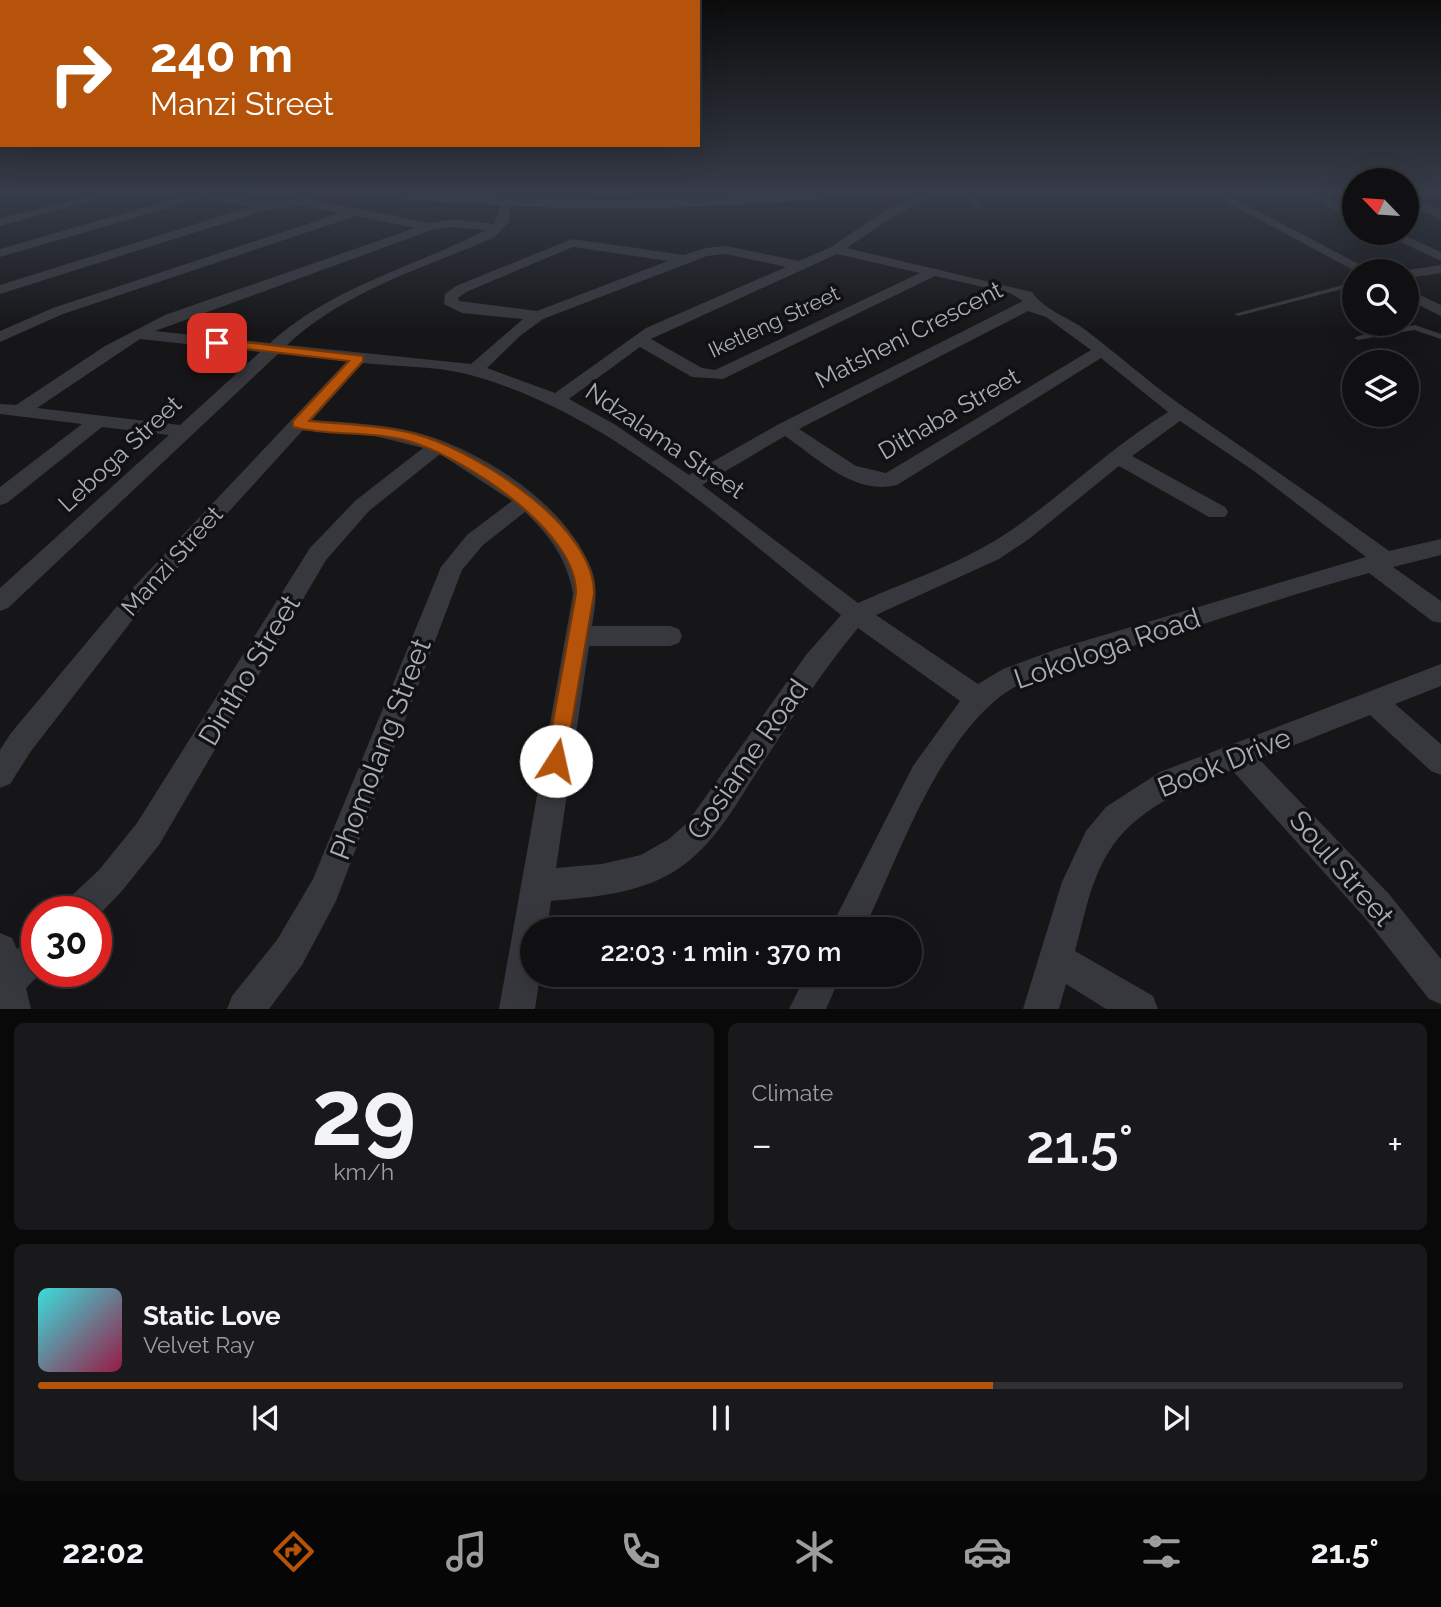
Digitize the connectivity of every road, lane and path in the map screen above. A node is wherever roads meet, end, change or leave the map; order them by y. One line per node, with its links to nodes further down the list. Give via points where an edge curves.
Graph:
1 (51, 238): 10 (street)
2 (164, 238): 19 (street)
3 (277, 238): 26 (street, via 58,311)
4 (397, 238): 25 (street)
5 (476, 238): 30 (street, Leboga Street, via 348,293)
6 (853, 238): 9 (street)
7 (1302, 238): 12 (street)
8 (1415, 245): 11 (street)
9 (836, 250): 14 (street, Iketleng Street); 17 (street, Iketleng Street)
10 (0, 253)
11 (1441, 257)
12 (1342, 259)
13 (684, 260): 14 (street, via 719,250); 24 (street); 24 (street, via 572,243 450,297 452,304 463,308)
14 (803, 266): 29 (street, Iketleng Street)
15 (1441, 269): 16 (street)
16 (1419, 272)
17 (931, 273): 21 (street, Iketleng Street, via 1015,290 1027,295); 29 (street, Iketleng Street, via 717,375 698,373)
18 (1342, 287): 23 (lane)
19 (0, 290)
20 (1419, 299): 22 (street)
21 (1032, 306): 31 (street, Matsheni Crescent, via 1077,331); 39 (street, Matsheni Crescent, via 1018,307)
22 (1441, 311)
23 (1238, 314)
24 (538, 316): 33 (street)
25 (136, 334): 30 (street, Ndzalama Street); 35 (street)
26 (0, 337)
27 (1441, 337): 28 (lane, via 1415,327)
28 (1358, 338)
29 (638, 339): 34 (street, Iketleng Street)
30 (271, 349): 32 (street, Ndzalama Street); 40 (street, Leboga Street)
31 (1100, 352): 36 (street, Matsheni Crescent); 39 (street, Dithaba Street, via 890,480 859,476)
32 (359, 358): 33 (street, Ndzalama Street); 38 (street, Manzi Street)
33 (475, 370): 34 (street, Ndzalama Street)
34 (557, 400): 43 (street, Ndzalama Street)
35 (9, 411): 37 (street)
36 (1180, 413): 42 (street); 48 (street, Matsheni Crescent, via 1261,467)
37 (97, 421): 40 (street); 44 (street)
38 (298, 424): 41 (street, via 395,434); 59 (street, Manzi Street, via 136,599 21,742)
39 (786, 428): 43 (street, Matsheni Crescent)
40 (184, 431): 49 (street, Leboga Street)
41 (438, 446): 45 (street, via 466,459); 61 (street, Dintho Street, via 362,506 318,554 148,834)
42 (1119, 457): 46 (street); 50 (street, via 991,553)
43 (688, 484): 50 (street, Ndzalama Street)
44 (0, 498)
45 (525, 501): 52 (street, via 580,562 586,579); 68 (street, Phomolang Street, via 475,540 452,567 325,890 301,938)
46 (1217, 512)
47 (1441, 547): 48 (street, Lokologa Road)
48 (1378, 561): 51 (street); 55 (street, Lokologa Road, via 1042,666 1003,682)
49 (0, 602)
50 (856, 614): 55 (street, Ndzalama Street); 60 (street, Gosiame Road, via 822,653 698,834 677,855 627,876)
51 (1441, 614)
52 (578, 636): 53 (street); 60 (street)
53 (670, 636)
54 (1441, 675): 56 (street, Book Drive)
55 (978, 699): 62 (street, Lokologa Road, via 921,782)
56 (1374, 703): 57 (street, Book Drive); 58 (street)
57 (1237, 755): 63 (street, Book Drive, via 1170,781 1117,817 1097,842 1078,882); 67 (street, Soul Street, via 1377,906)
58 (1441, 762)
59 (0, 775)
60 (535, 886): 69 (street)
61 (95, 896)
62 (853, 917)
63 (1055, 958): 71 (street, Book Drive); 72 (street)
64 (21, 967): 65 (street)
65 (6, 981)
66 (818, 987): 70 (street)
67 (1441, 987)
68 (245, 1009)
69 (517, 1009)
70 (807, 1009)
71 (1041, 1009)
72 (1140, 1009)

